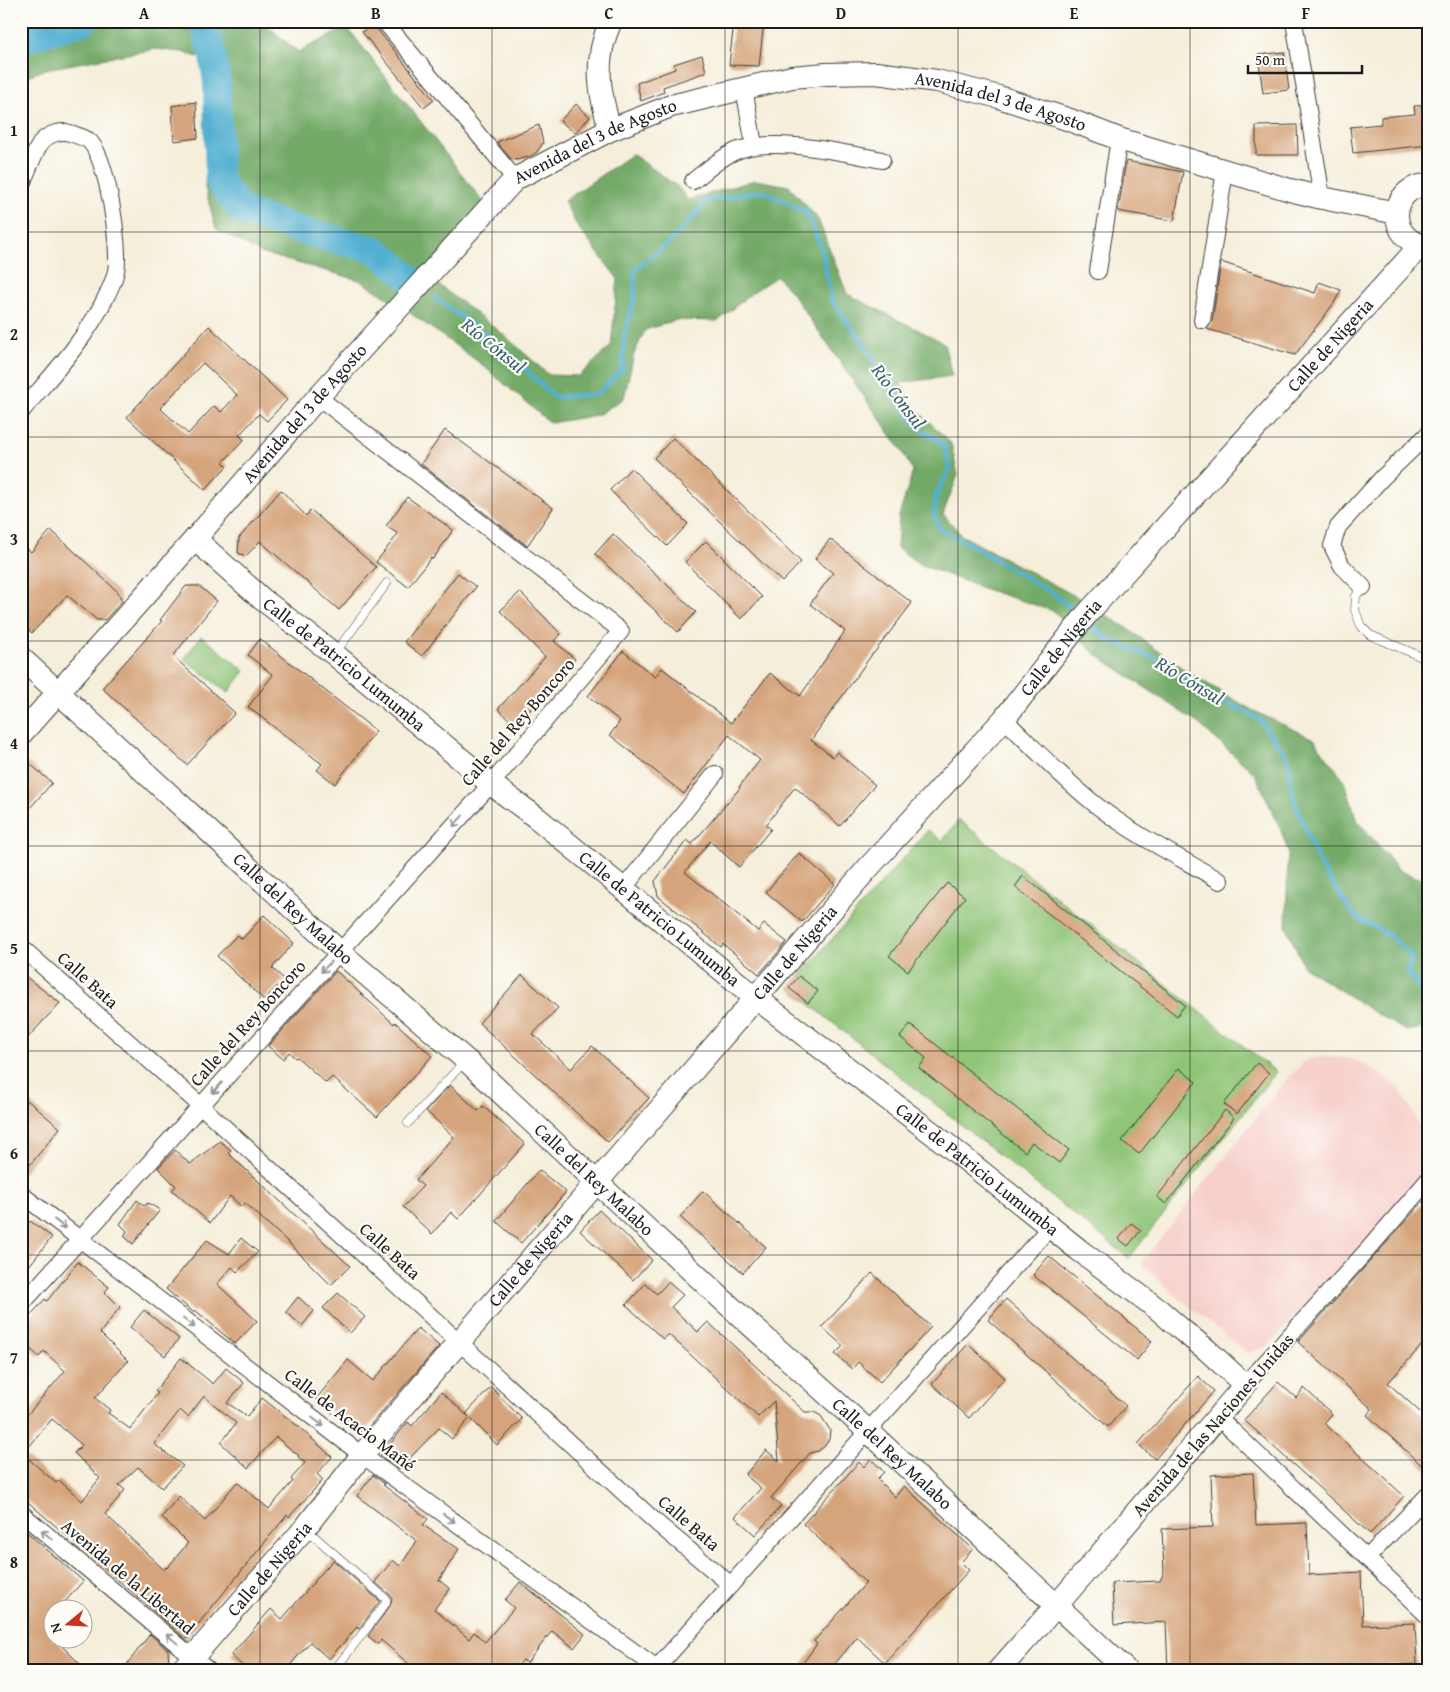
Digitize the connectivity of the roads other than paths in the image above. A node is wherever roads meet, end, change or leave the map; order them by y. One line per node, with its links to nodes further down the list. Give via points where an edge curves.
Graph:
1 (384, 21): 10 (street)
2 (610, 21): 5 (street, via 598,72 601,100)
3 (1294, 21): 14 (street)
4 (744, 88): 5 (street, Avenida del 3 de Agosto, via 671,106); 6 (street, Avenida del 3 de Agosto, via 792,77 826,74 876,73 937,81 1008,100); 7 (street)
5 (610, 130): 10 (street, Avenida del 3 de Agosto)
6 (1119, 139): 9 (street, Avenida del 3 de Agosto); 17 (street)
7 (754, 145): 8 (street, via 807,147); 11 (street, via 733,152)
8 (882, 160)
9 (1225, 170): 14 (street, Avenida del 3 de Agosto); 18 (street)
10 (515, 179): 19 (street, Avenida del 3 de Agosto)
11 (693, 181)
12 (1429, 185): 15 (street, via 1413,188 1405,195)
13 (21, 186): 20 (street, via 43,141 55,133 65,132 88,141 98,154 108,188 118,252 116,271 93,323)
14 (1322, 198): 15 (street, Avenida del 3 de Agosto)
15 (1397, 213): 16 (street, via 1402,234)
16 (1424, 246): 29 (street, Calle de Nigeria, via 1086,616)
17 (1098, 271)
18 (1202, 320)
19 (318, 397): 22 (street, Avenida del 3 de Agosto); 32 (street, Calle del Rey Boncoro, via 621,631)
20 (21, 412)
21 (1429, 433): 24 (street, via 1338,527 1332,546 1342,566)
22 (195, 539): 25 (street, Calle de Patricio Lumumba, via 262,599); 28 (street, Avenida del 3 de Agosto)
23 (387, 583): 25 (lane)
24 (1362, 587): 27 (lane, via 1356,596 1354,610 1360,626 1370,635)
25 (334, 654): 32 (street, Calle de Patricio Lumumba)
26 (21, 658): 28 (street, Calle del Rey Malabo)
27 (1429, 660)
28 (58, 692): 30 (street, Avenida del 3 de Agosto); 36 (street, Calle del Rey Malabo)
29 (1004, 718): 33 (street, via 1097,806 1128,828); 37 (street, Calle de Nigeria)
30 (21, 734)
31 (715, 774): 34 (street)
32 (491, 784): 34 (street, Calle de Patricio Lumumba); 36 (street, Calle del Rey Boncoro, one-way to 36)
33 (1220, 881)
34 (622, 889): 37 (street, Calle de Patricio Lumumba)
35 (21, 947): 39 (street, Calle Bata)
36 (340, 952): 38 (street, Calle del Rey Malabo); 39 (street, Calle del Rey Boncoro, one-way to 39)
37 (756, 998): 42 (street, Calle de Nigeria); 44 (street, Calle de Patricio Lumumba)
38 (466, 1060): 40 (lane); 42 (street, Calle del Rey Malabo)
39 (201, 1106): 45 (street, Calle del Rey Boncoro); 47 (street, Calle Bata)
40 (408, 1123)
41 (1429, 1179): 48 (street, Avenida de las Naciones Unidas)
42 (597, 1182): 47 (street, Calle de Nigeria); 50 (street, Calle del Rey Malabo)
43 (21, 1194): 45 (street, Calle de Acacio Mañé, one-way to 45)
44 (1050, 1227): 48 (street, Calle de Patricio Lumumba, via 1159,1310); 50 (street)
45 (80, 1240): 46 (street, Calle del Rey Boncoro); 51 (street, Calle de Acacio Mañé, one-way to 51)
46 (21, 1305)
47 (459, 1341): 51 (street, Calle de Nigeria); 56 (street, Calle Bata, via 658,1524)
48 (1245, 1385): 49 (street, Avenida de las Naciones Unidas)
49 (1218, 1417): 55 (street); 57 (street, Avenida de las Naciones Unidas)
50 (867, 1430): 56 (street); 57 (street, Calle del Rey Malabo)
51 (362, 1455): 54 (street, Calle de Nigeria); 61 (street, Calle de Acacio Mañé, one-way to 61)
52 (1429, 1494): 55 (street)
53 (21, 1513): 59 (street, Avenida de la Libertad, one-way to 53)
54 (304, 1528): 59 (street, Calle de Nigeria); 60 (lane, via 386,1599)
55 (1367, 1558): 58 (street)
56 (730, 1585): 61 (street)
57 (1056, 1606): 62 (street, Avenida de las Naciones Unidas); 63 (street, Calle del Rey Malabo)
58 (1429, 1616)
59 (194, 1666)
60 (336, 1668)
61 (657, 1670)
62 (998, 1671)
63 (1127, 1671)

